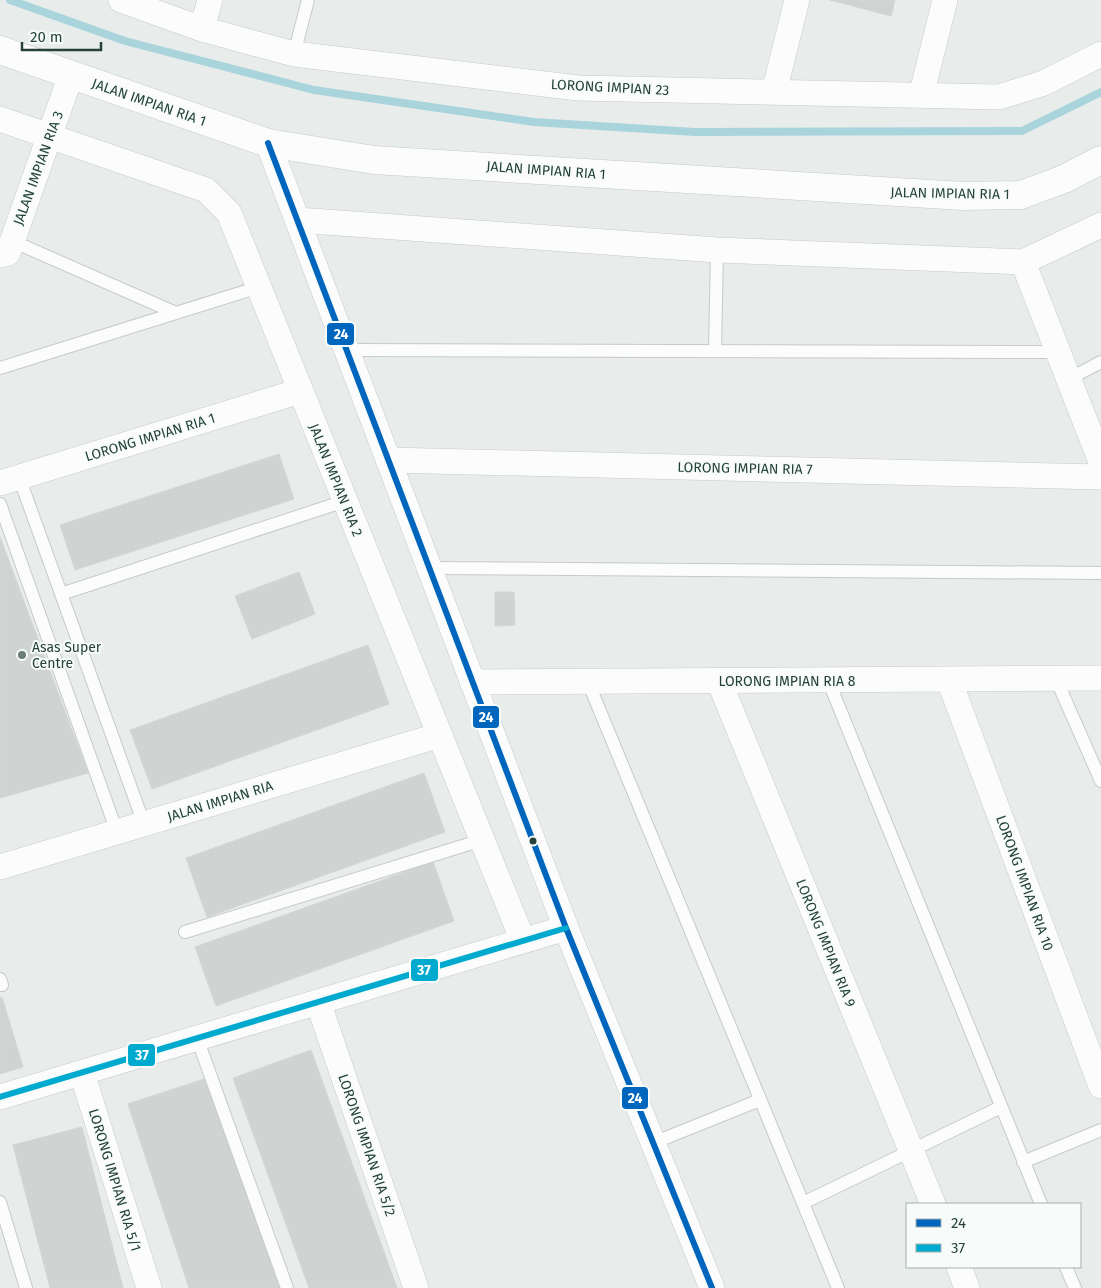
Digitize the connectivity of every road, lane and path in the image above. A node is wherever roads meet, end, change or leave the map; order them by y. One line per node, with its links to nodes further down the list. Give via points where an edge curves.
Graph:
1 (122, 0): 6 (street, LORONG IMPIAN 23)
2 (210, 0): 6 (street)
3 (308, 0): 8 (lane)
4 (797, 0): 11 (street)
5 (945, 0): 12 (street)
6 (202, 29): 8 (street, LORONG IMPIAN 23)
7 (0, 50): 10 (street, JALAN IMPIAN RIA 1)
8 (294, 54): 11 (street, LORONG IMPIAN 23, via 578,88)
9 (1101, 54): 12 (street, LORONG IMPIAN 23, via 1044,83 999,97)
10 (72, 75): 14 (street, JALAN IMPIAN RIA 3); 15 (street, JALAN IMPIAN RIA 1)
11 (774, 92): 12 (street, LORONG IMPIAN 23)
12 (921, 96)
13 (0, 120): 14 (street)
14 (50, 137): 19 (street, JALAN IMPIAN RIA 3); 22 (street, JALAN IMPIAN RIA 2, via 206,190 229,213)
15 (268, 143): 16 (street, JALAN IMPIAN RIA 1, via 374,160 962,196 1021,195 1064,179); 17 (street)
16 (1101, 160)
17 (297, 220): 20 (street); 24 (street)
18 (1101, 225): 21 (street)
19 (6, 248): 23 (lane)
20 (717, 250): 21 (street); 25 (lane)
21 (1023, 262): 26 (street)
22 (259, 287): 23 (lane); 30 (street, JALAN IMPIAN RIA 2)
23 (176, 313): 28 (lane)
24 (346, 350): 25 (lane); 31 (street)
25 (715, 351): 26 (lane)
26 (1059, 352): 29 (street)
27 (1101, 362): 29 (lane)
28 (0, 368)
29 (1069, 379): 32 (street)
30 (300, 391): 34 (street, LORONG IMPIAN RIA 1); 35 (street, JALAN IMPIAN RIA 2)
31 (388, 460): 33 (street, LORONG IMPIAN RIA 7); 37 (street)
32 (1101, 462)
33 (1101, 477)
34 (10, 480): 39 (lane)
35 (345, 501): 39 (lane); 47 (street, JALAN IMPIAN RIA 2)
36 (0, 504): 50 (lane)
37 (430, 568): 38 (lane); 45 (street)
38 (1101, 573)
39 (61, 594): 49 (lane)
40 (1101, 678): 41 (street, LORONG IMPIAN RIA 8)
41 (1056, 679): 43 (street, LORONG IMPIAN RIA 8); 48 (lane)
42 (828, 680): 43 (street, LORONG IMPIAN RIA 8); 44 (street, LORONG IMPIAN RIA 8); 64 (lane)
43 (949, 680): 61 (street, LORONG IMPIAN RIA 10)
44 (719, 681): 46 (street, LORONG IMPIAN RIA 8); 67 (street, LORONG IMPIAN RIA 9)
45 (472, 682): 46 (street, LORONG IMPIAN RIA 8); 53 (street)
46 (588, 682): 63 (lane)
47 (440, 735): 49 (street, JALAN IMPIAN RIA); 51 (street, JALAN IMPIAN RIA 2)
48 (1101, 781)
49 (144, 824): 50 (street, JALAN IMPIAN RIA)
50 (117, 832): 52 (street, JALAN IMPIAN RIA)
51 (482, 840): 54 (lane); 55 (street, JALAN IMPIAN RIA 2)
52 (0, 867)
53 (566, 928): 55 (street); 66 (street)
54 (185, 932)
55 (523, 941): 58 (street)
56 (0, 979): 57 (lane)
57 (0, 985)
58 (318, 1002): 59 (street); 78 (street, LORONG IMPIAN RIA 5/2)
59 (197, 1038): 60 (street); 77 (lane)
60 (82, 1073): 62 (street); 76 (street, LORONG IMPIAN RIA 5/1)
61 (1101, 1086)
62 (0, 1097)
63 (760, 1100): 66 (lane); 70 (lane)
64 (1001, 1107): 67 (lane); 68 (lane)
65 (1101, 1130): 68 (lane)
66 (654, 1143): 79 (street)
67 (912, 1151): 70 (lane); 71 (street, LORONG IMPIAN RIA 9)
68 (1023, 1162): 72 (lane)
69 (0, 1202): 75 (lane)
70 (803, 1203): 80 (lane)
71 (933, 1203)
72 (1041, 1203)
73 (959, 1268): 81 (street)
74 (1066, 1268): 82 (lane)
75 (26, 1288)
76 (149, 1288)
77 (287, 1288)
78 (416, 1288)
79 (712, 1288)
80 (838, 1288)
81 (967, 1288)
82 (1075, 1288)

